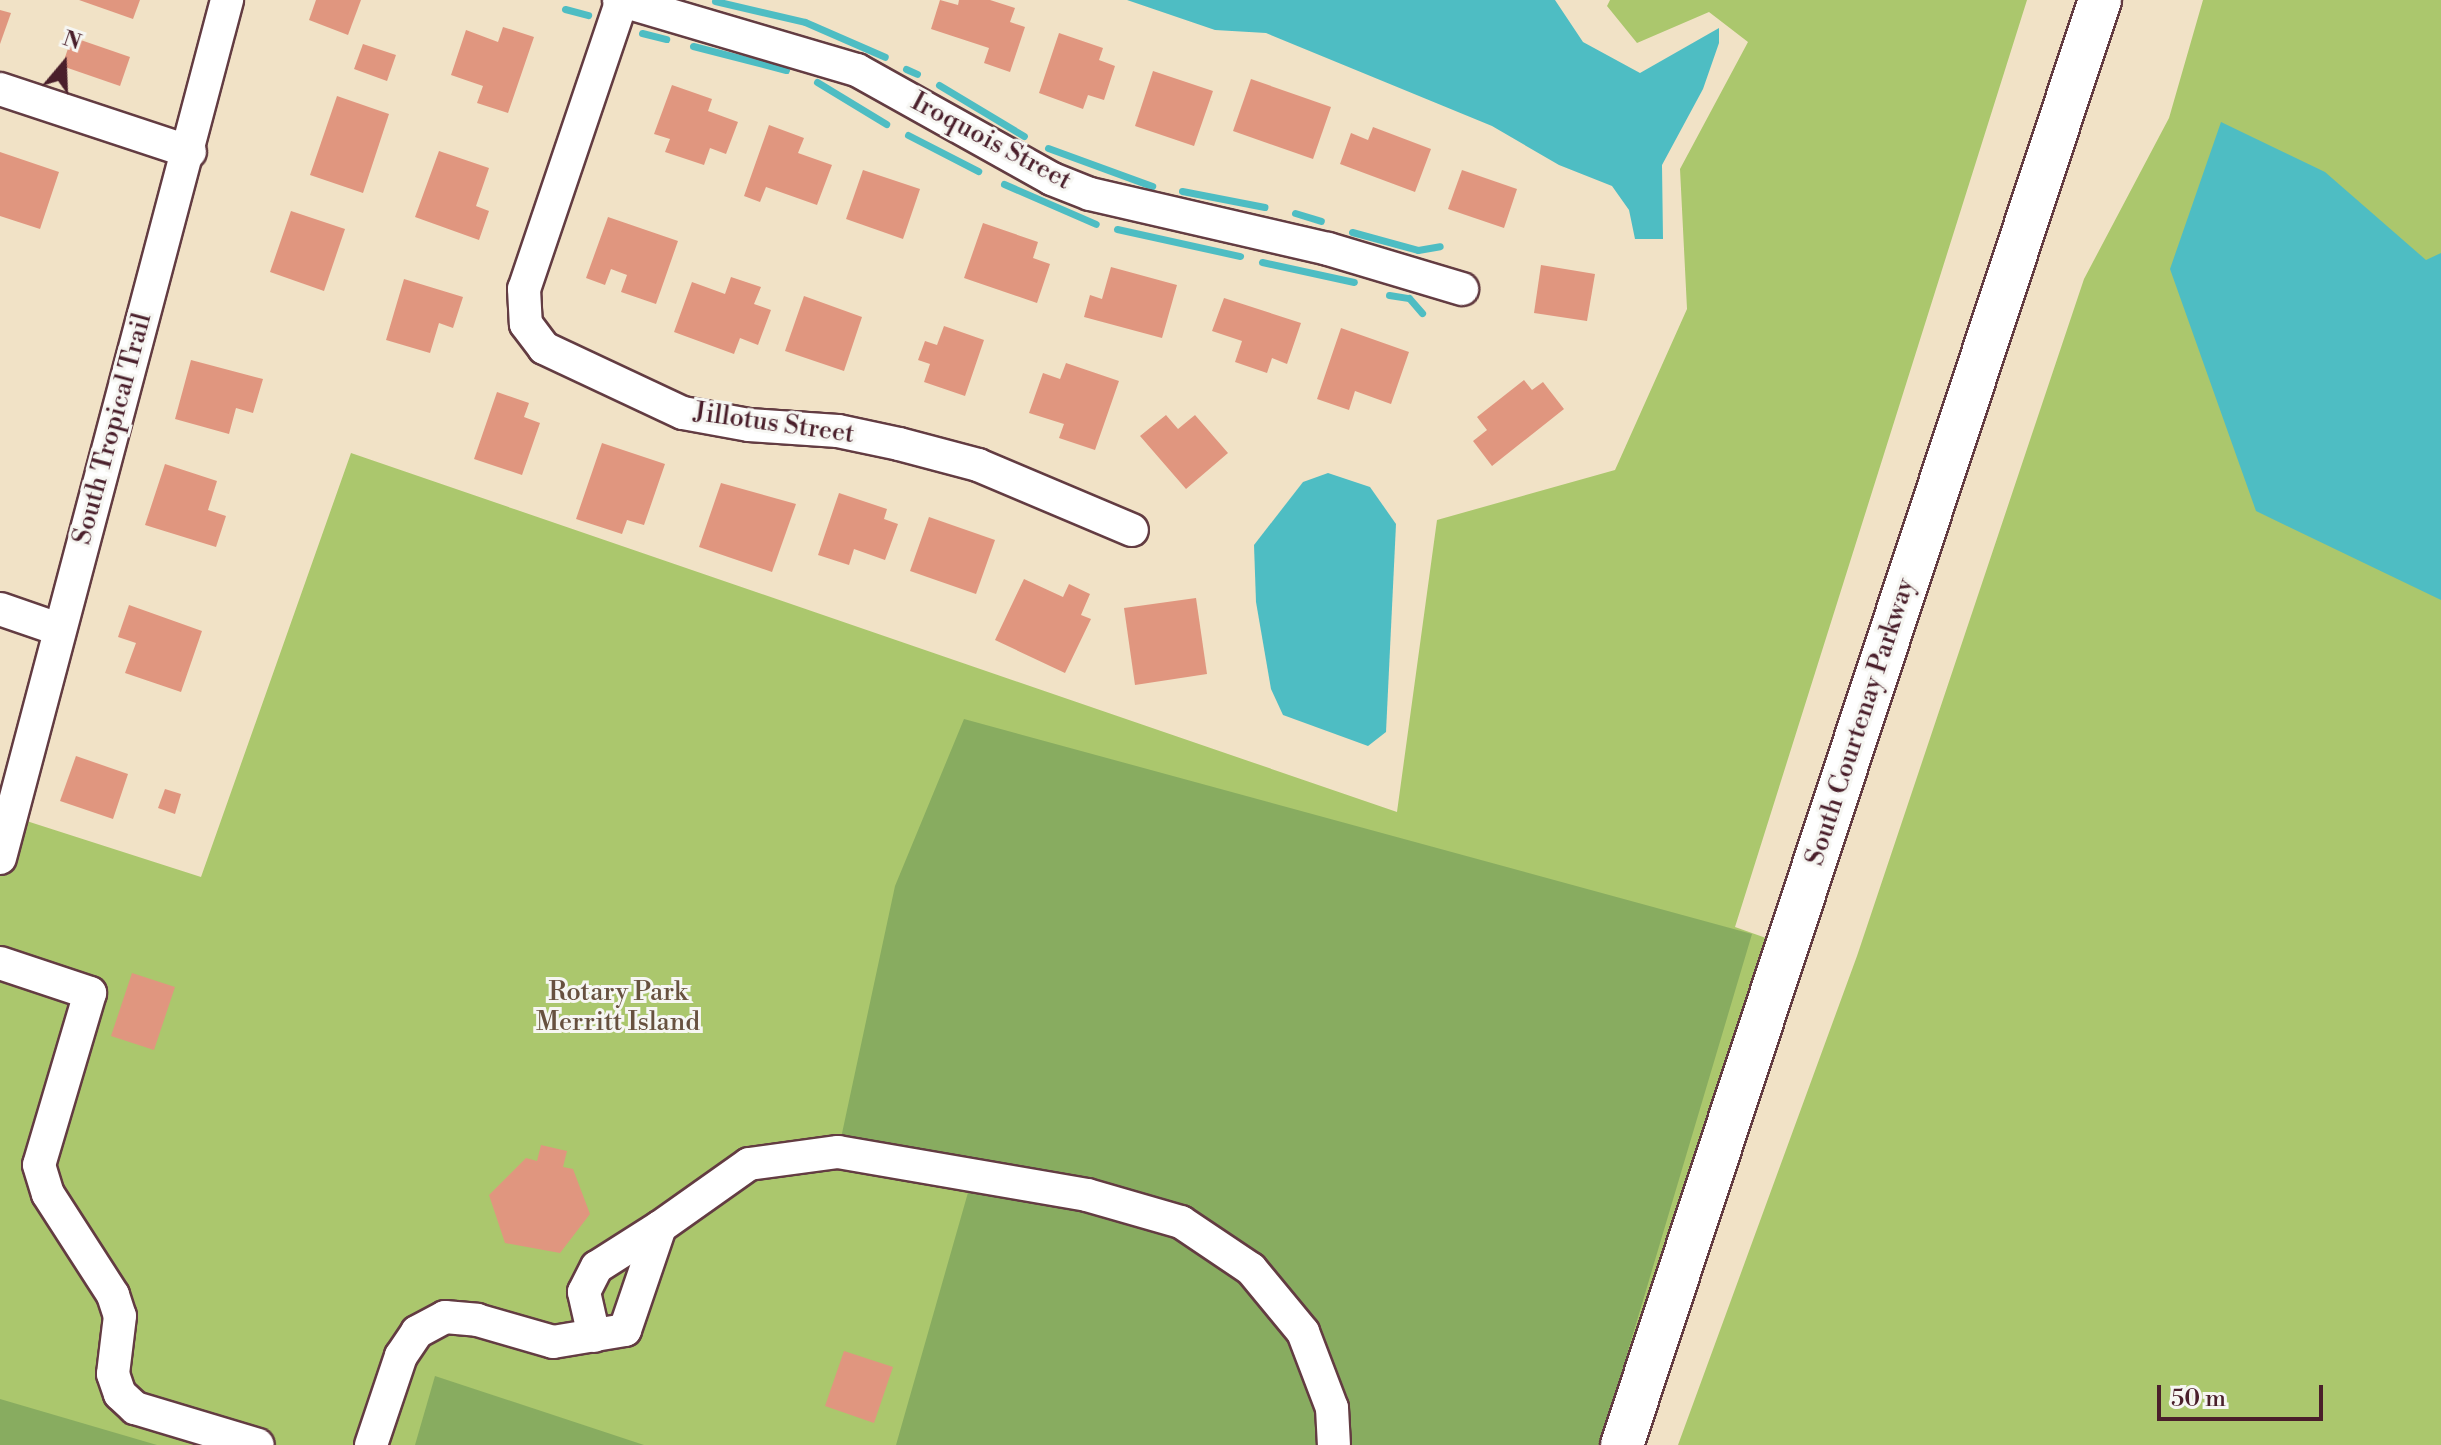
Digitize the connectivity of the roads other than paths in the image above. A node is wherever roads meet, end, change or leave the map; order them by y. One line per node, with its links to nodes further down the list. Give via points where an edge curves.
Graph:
1 (227, 0): 5 (street, South Tropical Trail)
2 (621, 0): 6 (street, Iroquois Street, via 822,55 1052,179 1090,194 1328,249); 7 (street, Jillotus Street, via 524,289 526,324 544,348 683,413 838,431 899,444 978,465)
3 (2100, 0): 17 (main road, South Courtenay Parkway)
4 (0, 89): 5 (street)
5 (190, 152): 9 (street, South Tropical Trail)
6 (1462, 289)
7 (1132, 530)
8 (0, 609): 9 (street)
9 (58, 629): 10 (street, South Tropical Trail)
10 (0, 858)
11 (0, 963): 14 (street, via 90,993 39,1165 48,1194 113,1295 120,1316 113,1374 120,1394 135,1408)
12 (660, 1227): 13 (street, via 625,1330); 13 (street, via 597,1267 584,1292); 16 (street, via 749,1164 838,1152 1087,1195 1181,1222 1251,1269 1303,1332 1332,1408)
13 (594, 1336): 15 (street, via 553,1342 477,1320 445,1317 417,1332 401,1356)
14 (258, 1445)
15 (371, 1445)
16 (1334, 1445)
17 (1622, 1445)

